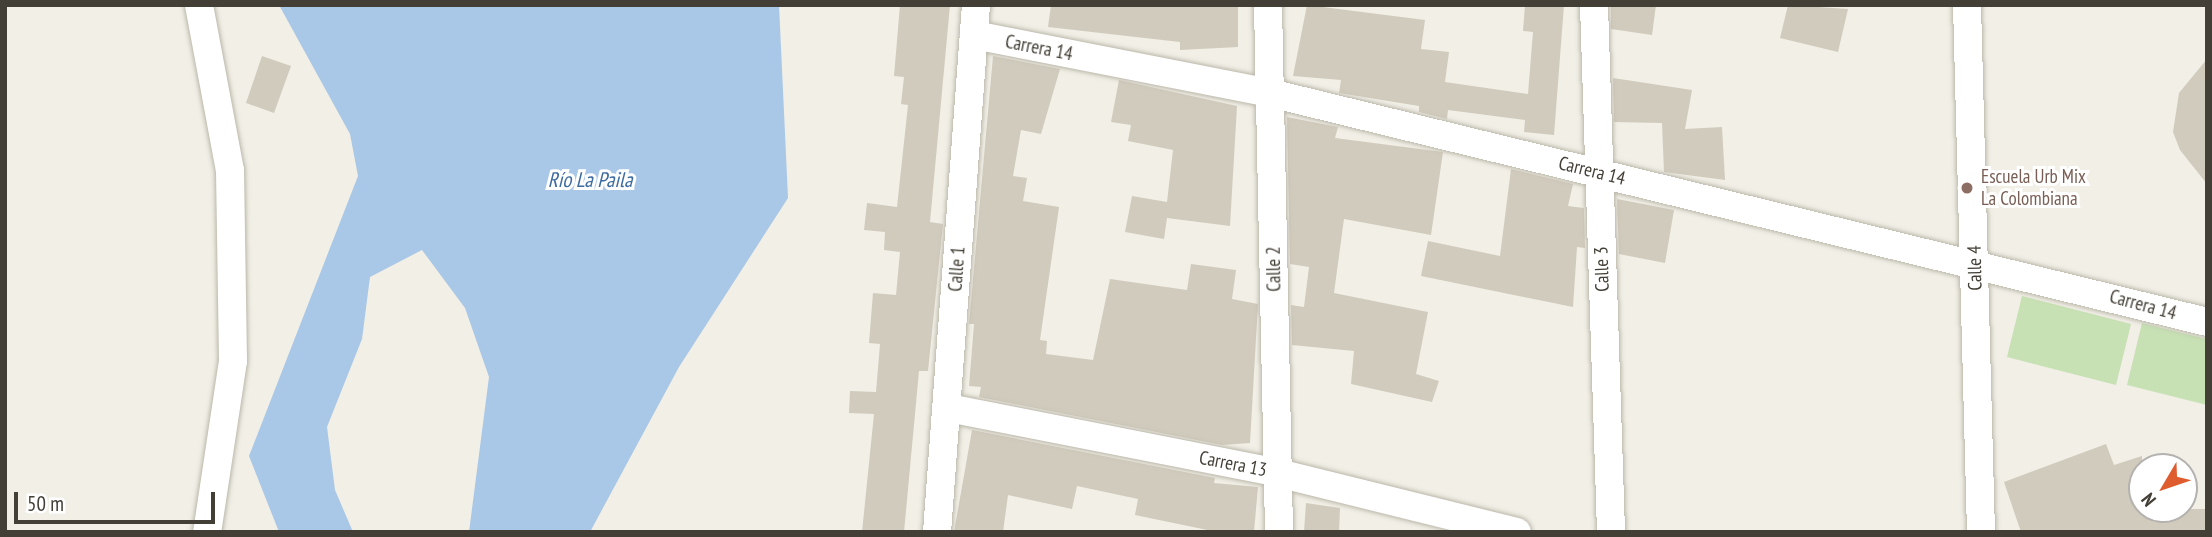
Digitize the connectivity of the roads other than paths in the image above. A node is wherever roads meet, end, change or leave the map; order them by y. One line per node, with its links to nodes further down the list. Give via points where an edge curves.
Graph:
1 (199, 5): 13 (street, via 230,170 233,348)
2 (976, 5): 6 (street, Calle 1)
3 (1268, 5): 7 (street, Calle 2)
4 (1594, 5): 8 (street, Calle 3)
5 (1967, 5): 9 (street, Calle 4)
6 (974, 35): 7 (street, Carrera 14); 11 (street, Calle 1)
7 (1270, 93): 8 (street, Carrera 14); 12 (street, Calle 2)
8 (1599, 173): 9 (street, Carrera 14); 17 (street, Calle 3)
9 (1975, 262): 10 (street, Carrera 14); 18 (street, Calle 4)
10 (2207, 322)
11 (947, 408): 12 (street, Carrera 13); 14 (street, Calle 1)
12 (1278, 473): 15 (street, Calle 2); 16 (street, Carrera 13)
13 (207, 532)
14 (937, 532)
15 (1279, 532)
16 (1517, 532)
17 (1611, 532)
18 (1981, 532)

